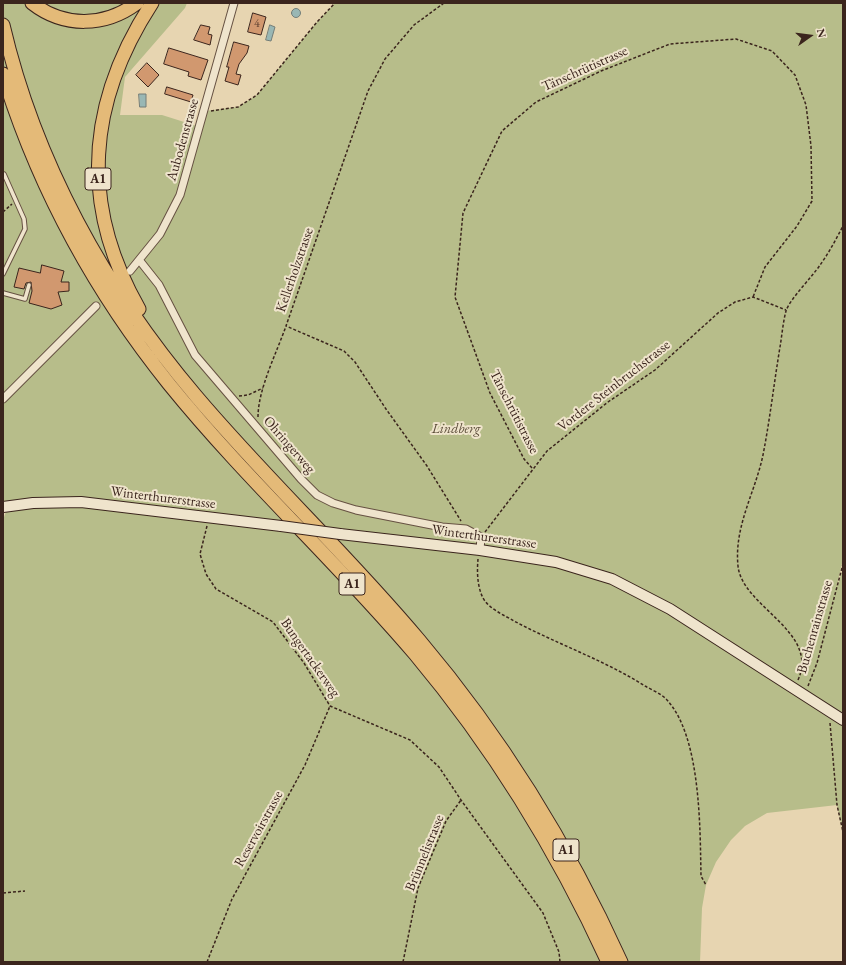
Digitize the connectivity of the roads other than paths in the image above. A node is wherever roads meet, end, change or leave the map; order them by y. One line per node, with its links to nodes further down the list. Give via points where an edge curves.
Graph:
1 (32, 3): 2 (highway, via 58,18 84,22 107,19)
2 (137, 3)
3 (152, 3): 14 (highway, A1, via 126,46 109,89 100,134 98,170 102,215 112,252 123,280)
4 (234, 3): 8 (street, Aubodenstrasse, via 180,195 164,228)
5 (3, 25): 14 (highway, A1, via 30,114 66,200 111,282)
6 (3, 74): 19 (highway, A1, via 26,141 55,206 84,261 120,318 200,421 381,615 460,710 546,841)
7 (4, 174): 10 (lane, via 24,220 25,229)
8 (140, 261): 9 (street, Aubodenstrasse); 17 (street, Ohringerweg, via 159,285 191,350 309,488 324,499 356,510 448,528 466,529 481,537)
9 (130, 271)
10 (3, 274)
11 (29, 285): 12 (lane, via 25,299)
12 (3, 293)
13 (96, 306): 15 (street)
14 (161, 354): 20 (highway, A1, via 225,430 389,605 465,696 497,740 556,833 588,892)
15 (3, 399)
16 (3, 507): 17 (main road, Winterthurerstrasse, bridge, via 33,503 81,502)
17 (480, 550): 18 (main road, Winterthurerstrasse, via 556,562 612,578 648,596 805,689)
18 (843, 720)
19 (608, 962)
20 (621, 962)

